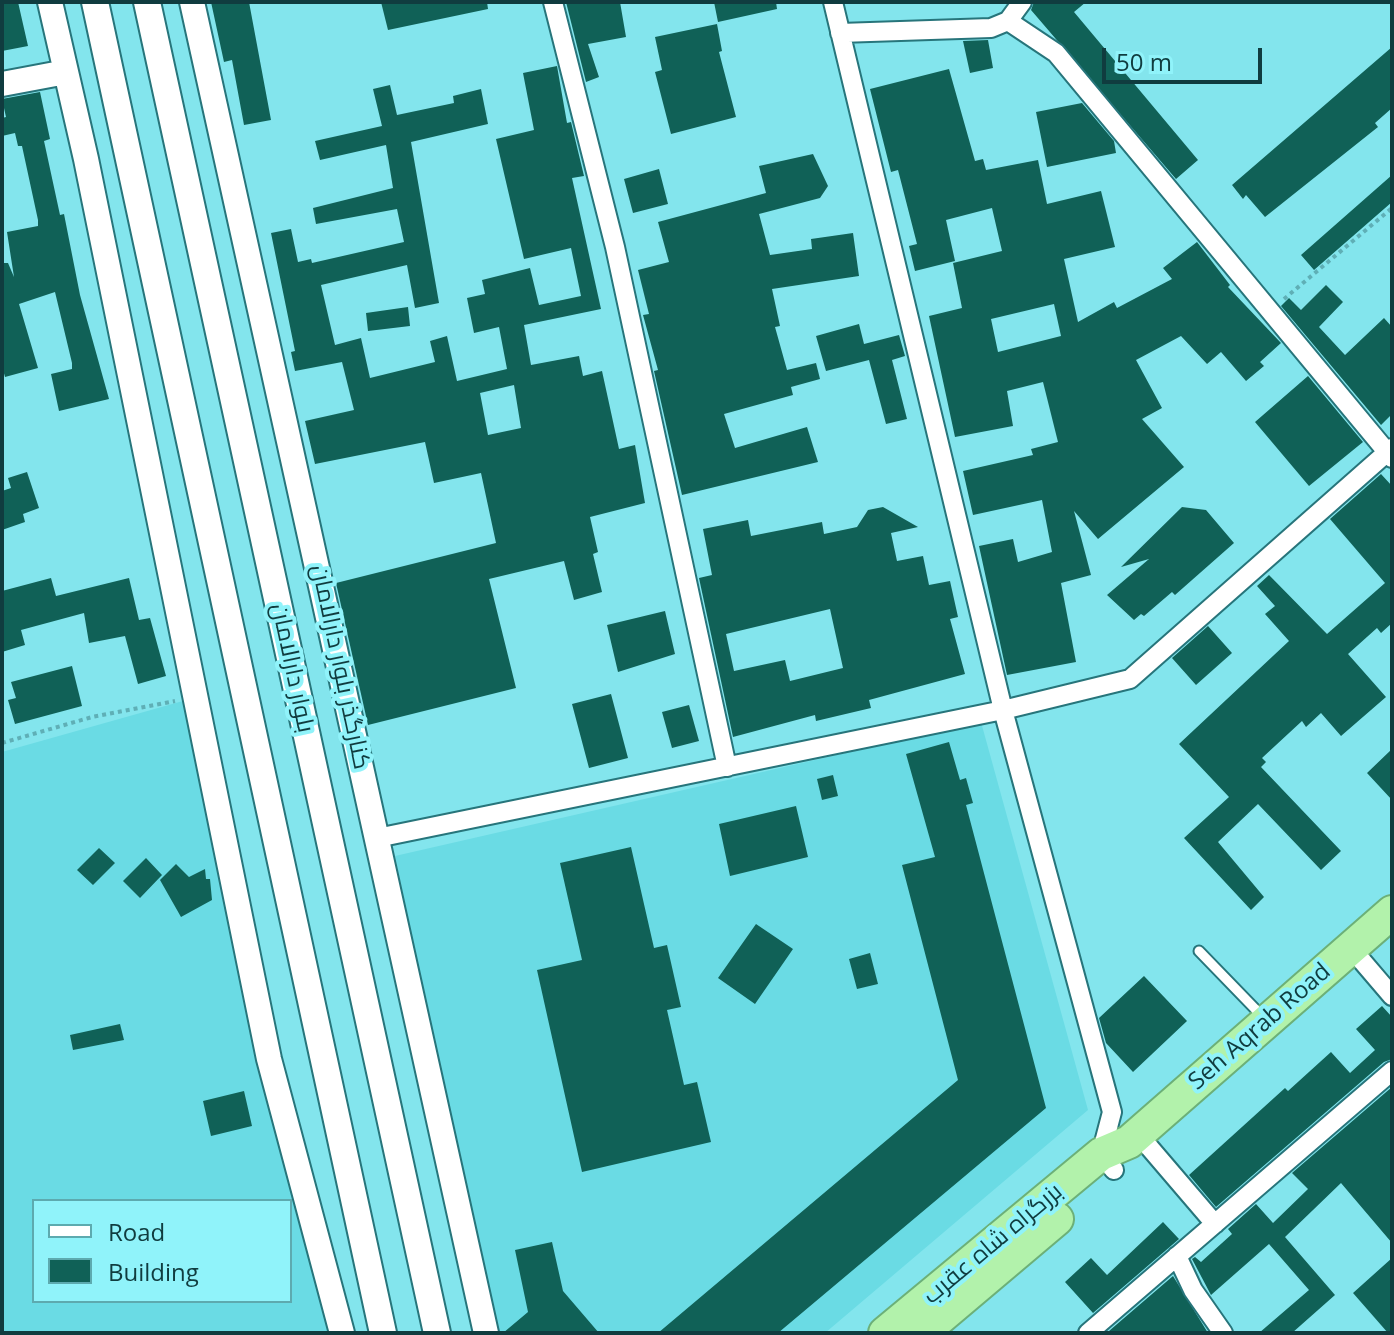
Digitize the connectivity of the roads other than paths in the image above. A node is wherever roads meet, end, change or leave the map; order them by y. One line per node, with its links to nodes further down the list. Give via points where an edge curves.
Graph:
1 (50, 2): 10 (street)
2 (95, 2): 26 (main road)
3 (147, 2): 27 (main road, بلوار دارالامان)
4 (192, 2): 15 (street, کنارگذر بلوار دارالامان)
5 (553, 2): 14 (street, via 615,247)
6 (833, 2): 9 (street)
7 (1022, 2): 8 (street)
8 (1008, 21): 9 (street, via 991,28); 12 (street, via 1056,53)
9 (840, 33): 13 (street)
10 (66, 72): 11 (street); 25 (street, via 269,1059)
11 (2, 84)
12 (1390, 453): 13 (street, via 1130,679)
13 (1003, 710): 14 (street); 22 (street)
14 (727, 767): 15 (street)
15 (377, 838): 28 (street, کنارگذر بلوار دارالامان)
16 (1392, 912): 17 (highway, Seh Aqrab Road)
17 (1351, 948): 19 (street); 20 (highway, Seh Aqrab Road)
18 (1199, 951): 20 (lane)
19 (1392, 996)
20 (1267, 1022): 22 (highway, Seh Aqrab Road)
21 (1392, 1071): 23 (street)
22 (1121, 1150): 23 (street); 29 (highway, بزرگراه شاه عقرب); 30 (highway, Seh Aqrab Road)
23 (1215, 1224): 24 (street)
24 (1177, 1256): 31 (street); 32 (street)
25 (342, 1333)
26 (383, 1333)
27 (437, 1333)
28 (486, 1333)
29 (885, 1333)
30 (923, 1333)
31 (1088, 1333)
32 (1223, 1333)

